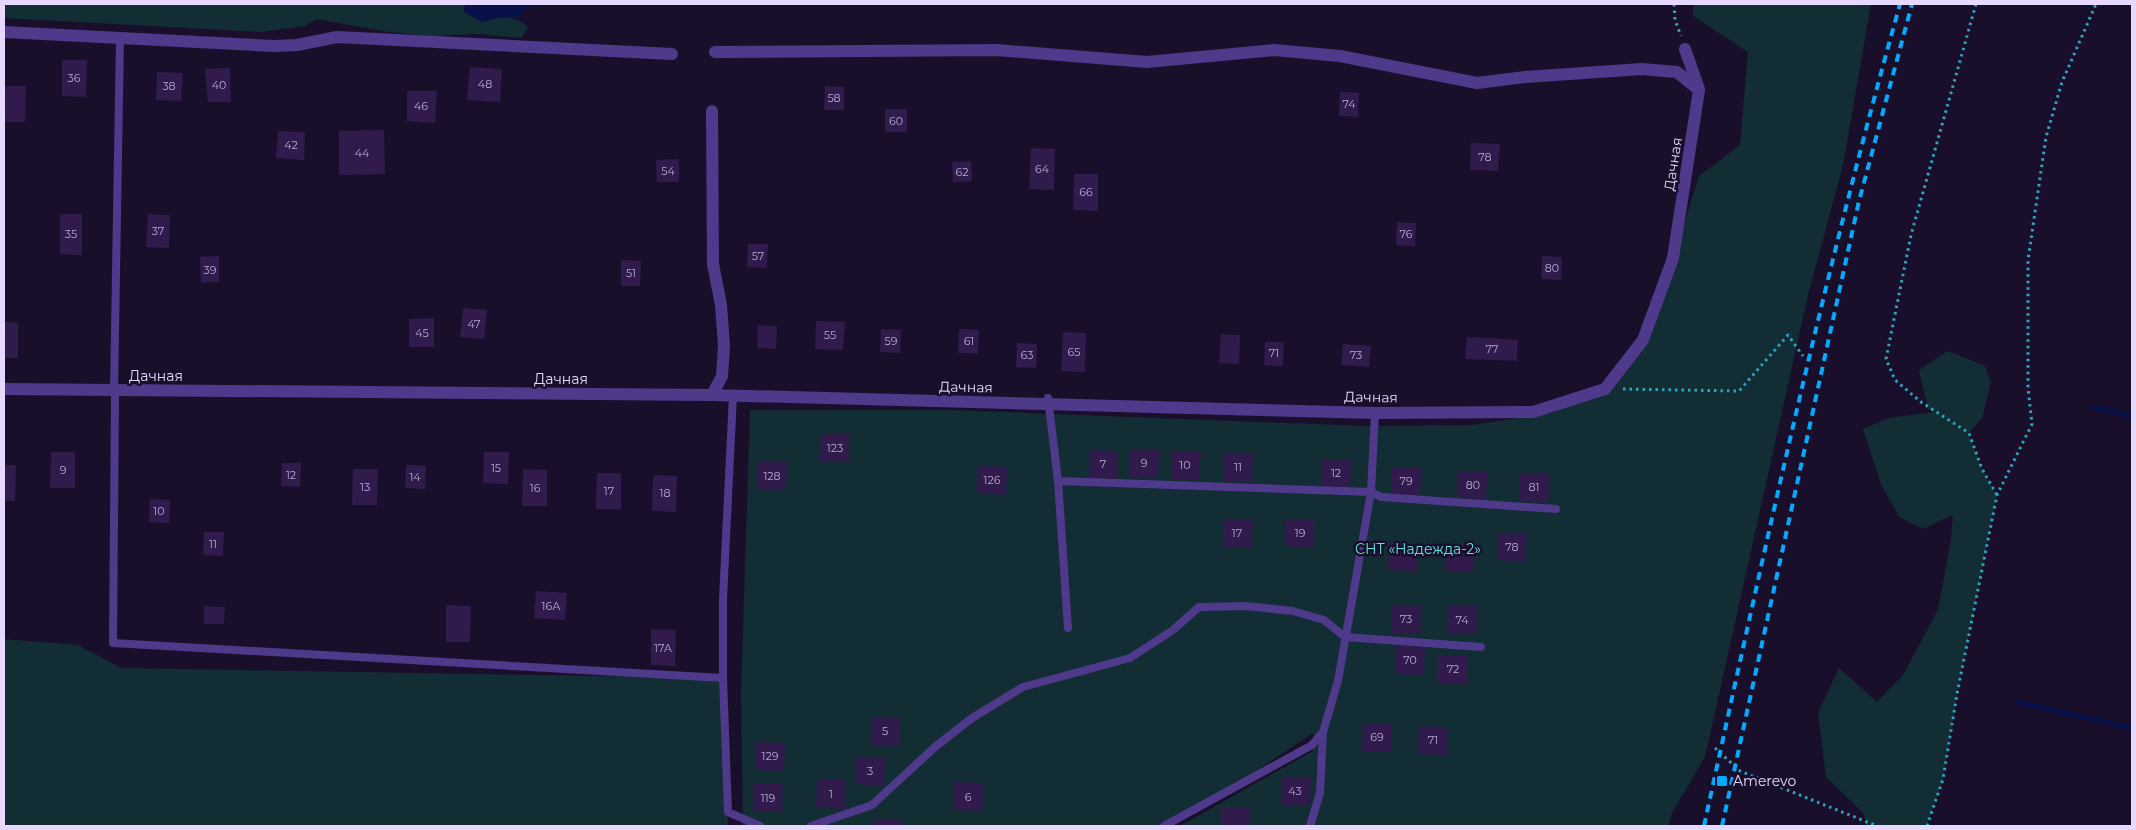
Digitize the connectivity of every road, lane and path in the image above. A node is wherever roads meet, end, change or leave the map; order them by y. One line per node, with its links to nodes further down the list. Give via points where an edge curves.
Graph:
1 (1674, 4): 6 (path, via 1675,20)
2 (1976, 4): 21 (path, via 1911,235 1886,359 1895,380 1921,402 1969,433 1982,469)
3 (2096, 4): 21 (path, via 2062,82 2046,137 2028,260 2028,388 2032,424)
4 (4, 32): 5 (street)
5 (120, 38): 8 (street, via 274,46 347,38); 14 (lane)
6 (1685, 49): 9 (street)
7 (715, 52): 9 (street, via 997,50 1147,62 1274,50 1340,56 1477,83 1642,69 1668,71 1677,72)
8 (672, 54)
9 (1699, 90): 13 (street, via 1694,166 1674,258 1643,340)
10 (712, 110): 15 (street, via 713,264 724,346 722,376)
11 (1803, 356): 13 (path, via 1788,335 1739,391)
12 (4, 389): 14 (street, Дачная)
13 (1605, 389): 18 (street, via 1533,412)
14 (115, 394): 15 (street, Дачная); 26 (lane, via 113,643)
15 (712, 395): 18 (street, Дачная)
16 (733, 395): 17 (street, via 889,391); 26 (lane, via 723,600)
17 (1048, 398): 18 (street); 19 (lane)
18 (1375, 412): 20 (lane)
19 (1058, 481): 20 (lane); 23 (lane)
20 (1372, 492): 22 (lane, via 1381,498); 24 (lane)
21 (1997, 495): 34 (path, via 1943,780)
22 (1556, 509)
23 (1068, 628)
24 (1345, 637): 25 (lane); 27 (lane, via 1338,681); 30 (lane, via 1324,620 1293,611 1246,606 1200,607 1173,630 1130,658 1023,687 972,718 872,805)
25 (1481, 647)
26 (723, 678): 29 (lane, via 728,812)
27 (1324, 732): 31 (lane, via 1312,745); 32 (lane, via 1320,793)
28 (1715, 748): 33 (path, via 1740,771)
29 (760, 826)
30 (811, 826)
31 (1164, 826)
32 (1310, 826)
33 (1878, 826)
34 (1927, 826)

